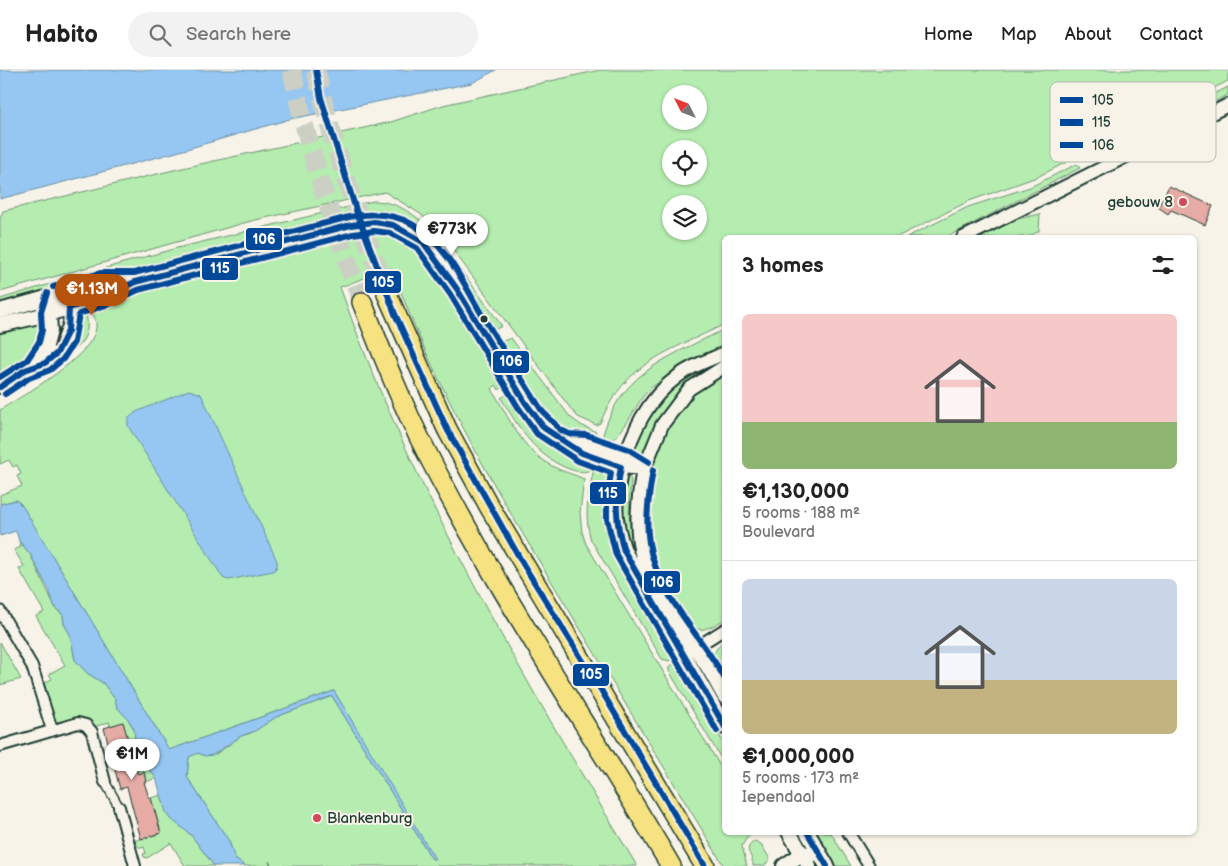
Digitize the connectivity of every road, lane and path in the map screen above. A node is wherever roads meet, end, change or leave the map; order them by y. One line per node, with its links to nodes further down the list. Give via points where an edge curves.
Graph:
1 (1228, 105): 2 (street)
2 (1216, 111)
3 (1114, 162): 4 (street)
4 (969, 235)
5 (135, 282): 7 (main road, via 103,282); 9 (main road); 17 (main road, via 351,225 374,222 393,225 423,242 458,290 535,417 550,433 582,454)
6 (387, 294): 36 (highway, via 447,429 489,506)
7 (55, 295): 9 (street); 10 (main road); 11 (street)
8 (362, 302): 31 (highway, via 395,385 432,464)
9 (69, 308): 11 (main road); 14 (street, via 70,323 60,350 44,364)
10 (0, 311)
11 (50, 313): 12 (main road); 14 (street, via 51,331 47,346)
12 (0, 326)
13 (722, 354): 17 (street, via 678,376 653,398 633,431)
14 (33, 366): 16 (street)
15 (722, 368): 18 (street, via 690,389 662,425)
16 (0, 387)
17 (623, 462): 18 (main road); 21 (main road, via 614,519 618,534 624,550)
18 (644, 469): 21 (main road, via 638,524 644,558)
19 (0, 611): 24 (street, via 32,666)
20 (722, 631): 21 (street)
21 (690, 651): 22 (main road); 23 (main road)
22 (722, 693)
23 (722, 720)
24 (52, 730): 25 (street); 26 (street, via 78,723 86,725 92,732)
25 (0, 746)
26 (105, 782): 27 (street)
27 (119, 807): 34 (street)
28 (791, 835): 33 (main road)
29 (808, 835): 32 (main road)
30 (850, 835): 39 (street)
31 (664, 858): 35 (highway)
32 (817, 859): 33 (main road); 38 (main road)
33 (806, 860): 37 (main road)
34 (135, 866)
35 (671, 866)
36 (705, 866)
37 (784, 866)
38 (827, 866)
39 (868, 866)

